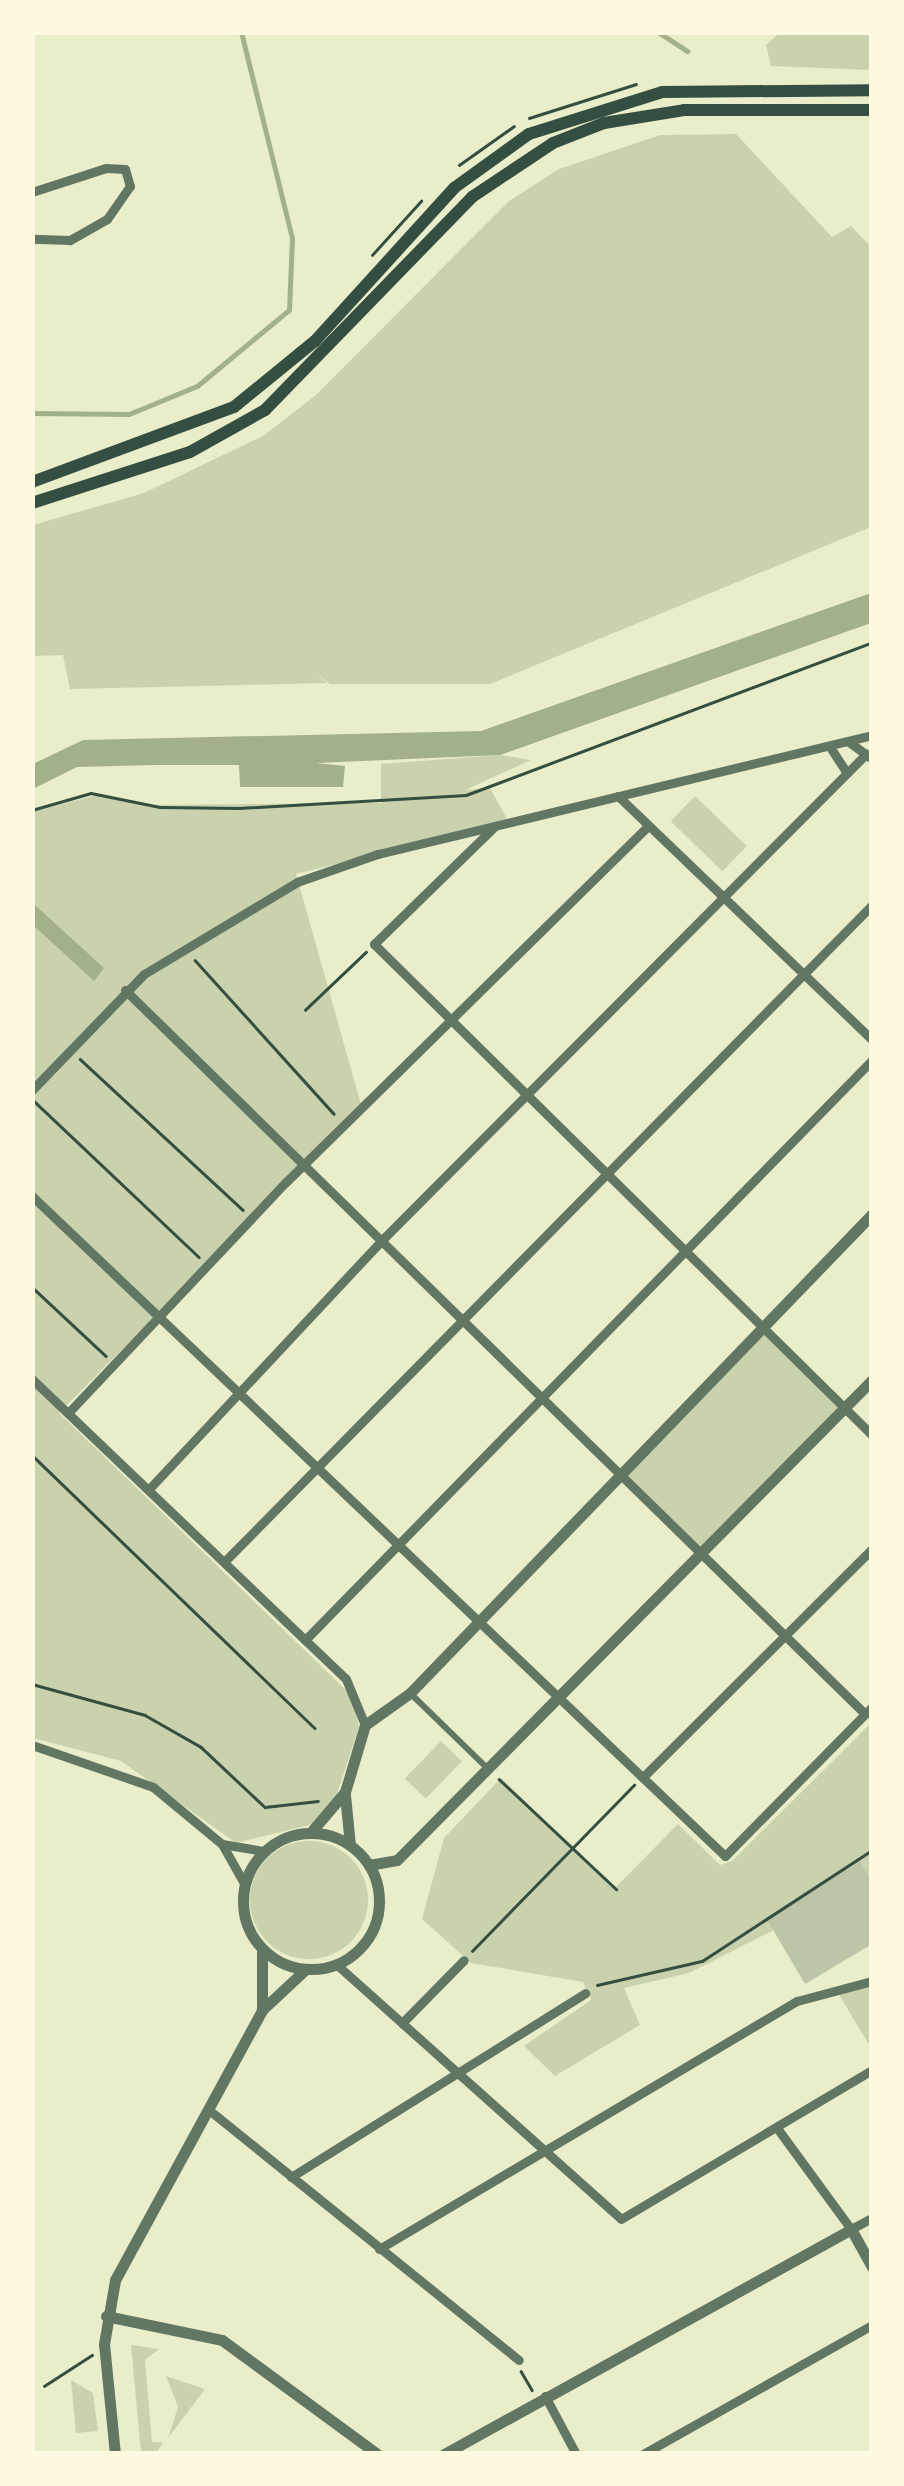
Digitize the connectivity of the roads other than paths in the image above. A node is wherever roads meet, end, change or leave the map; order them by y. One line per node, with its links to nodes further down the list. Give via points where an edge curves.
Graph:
1 (872, 90): 5 (main road, via 662,92 530,134 454,188 314,341 234,407)
2 (872, 110): 6 (main road, via 684,110 604,123 553,143 472,197 265,410 190,452)
3 (32, 192): 4 (street, via 106,168 124,169 130,186 106,219 70,240)
4 (32, 240)
5 (32, 482)
6 (32, 503)
7 (872, 735): 8 (street)
8 (848, 742): 9 (street); 10 (street)
9 (830, 747): 11 (street); 12 (street)
10 (868, 756): 11 (street)
11 (846, 773): 17 (street)
12 (618, 796): 13 (street); 14 (street)
13 (498, 824): 15 (street); 16 (street)
14 (648, 826): 17 (street); 21 (street)
15 (464, 832): 16 (street); 20 (street, via 296,882 182,946)
16 (460, 859): 21 (street, via 374,944)
17 (722, 897): 19 (street); 25 (street)
18 (872, 905): 19 (street)
19 (803, 975): 22 (street); 27 (street)
20 (125, 990): 24 (street); 26 (street)
21 (451, 1020): 25 (street); 26 (street)
22 (872, 1040)
23 (872, 1060): 31 (street)
24 (32, 1090)
25 (527, 1096): 27 (street); 30 (street)
26 (306, 1162): 30 (street); 32 (street)
27 (608, 1175): 31 (street); 33 (street)
28 (32, 1196): 32 (street)
29 (872, 1214): 34 (street)
30 (385, 1237): 33 (street); 37 (street)
31 (686, 1252): 34 (street); 38 (street)
32 (160, 1314): 37 (street); 40 (street)
33 (466, 1316): 38 (street); 42 (street)
34 (762, 1327): 39 (street); 43 (street)
35 (32, 1379): 40 (street)
36 (872, 1380): 39 (street)
37 (242, 1390): 42 (street); 44 (street)
38 (544, 1394): 43 (street); 45 (street)
39 (844, 1408): 41 (street); 47 (street)
40 (69, 1412): 44 (street)
41 (872, 1435)
42 (320, 1464): 45 (street); 48 (street)
43 (618, 1468): 47 (street); 49 (street)
44 (148, 1490): 48 (street)
45 (401, 1541): 49 (street); 51 (street)
46 (872, 1549): 50 (street)
47 (700, 1554): 50 (street); 53 (street)
48 (224, 1562): 51 (street)
49 (480, 1618): 52 (street); 53 (street)
50 (784, 1635): 54 (street); 58 (street)
51 (305, 1640): 55 (street, via 354,1688)
52 (410, 1692): 55 (street); 57 (street)
53 (560, 1697): 57 (street); 58 (street)
54 (868, 1711): 58 (street, via 725,1856)
55 (365, 1725): 59 (street)
56 (32, 1745): 61 (street, via 130,1774)
57 (487, 1768): 64 (street, via 398,1860)
58 (642, 1777)
59 (345, 1792): 60 (street); 62 (street)
60 (311, 1832): 62 (street); 63 (street)
61 (222, 1844): 63 (street); 65 (street)
62 (350, 1845): 64 (street)
63 (264, 1851): 65 (street)
64 (369, 1865): 68 (street, via 378,1890 372,1928)
65 (244, 1885): 66 (street, via 244,1912)
66 (262, 1948): 69 (street); 72 (street)
67 (464, 1960): 73 (street)
68 (336, 1964): 69 (street); 73 (street)
69 (306, 1968): 72 (street)
70 (872, 1981): 78 (street, via 798,2001)
71 (585, 1993): 75 (street)
72 (262, 2010): 76 (street)
73 (402, 2023): 75 (street)
74 (872, 2070): 77 (street)
75 (459, 2076): 78 (street); 79 (street)
76 (209, 2110): 79 (street); 84 (street, via 121,2266)
77 (777, 2128): 78 (street, via 624,2219); 81 (street)
78 (544, 2153): 82 (street)
79 (291, 2177): 82 (street)
80 (872, 2218): 81 (street)
81 (851, 2229): 83 (street); 87 (street)
82 (380, 2249): 86 (street)
83 (872, 2267)
84 (106, 2316): 88 (street); 89 (street, via 222,2340)
85 (872, 2326): 92 (street)
86 (519, 2364)
87 (541, 2398): 90 (street); 91 (street)
88 (115, 2454)
89 (376, 2454)
90 (444, 2454)
91 (576, 2454)
92 (642, 2454)

